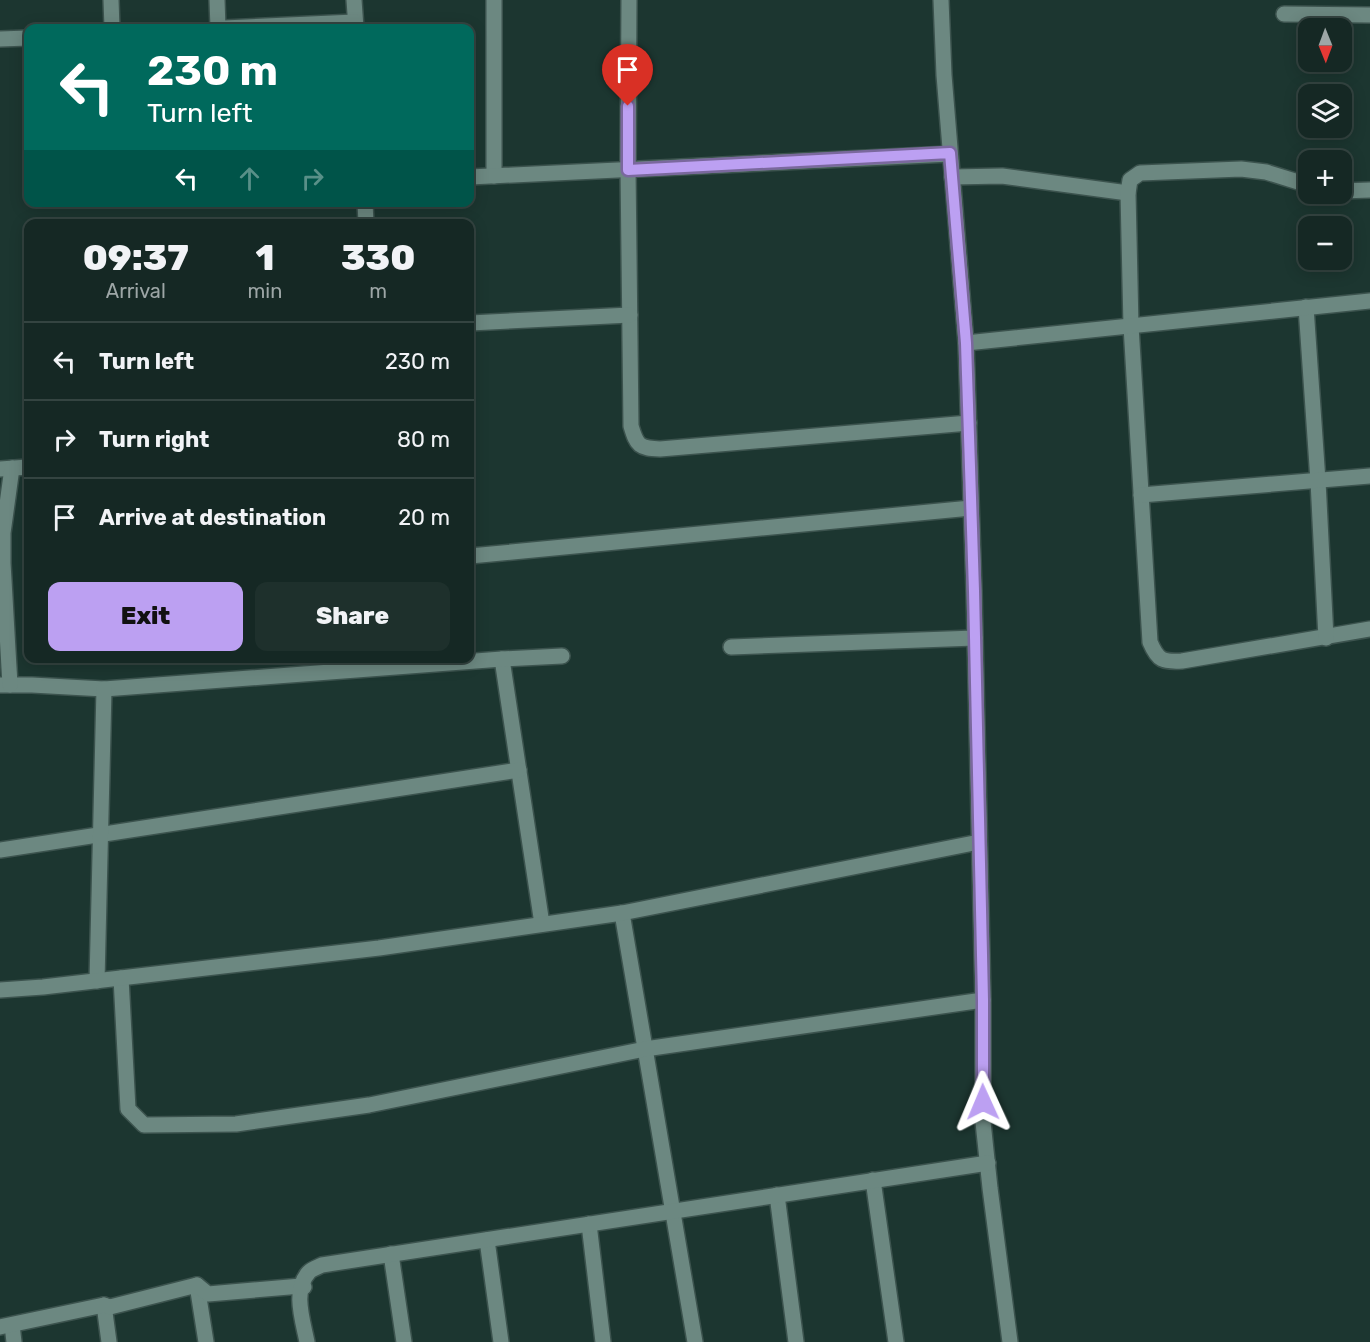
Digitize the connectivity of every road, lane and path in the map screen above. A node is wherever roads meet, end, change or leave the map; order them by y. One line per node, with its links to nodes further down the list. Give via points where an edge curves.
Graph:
1 (111, 0): 9 (street)
2 (217, 0): 10 (street)
3 (354, 0): 11 (street)
4 (494, 0): 16 (street)
5 (629, 0): 15 (street)
6 (941, 0): 14 (street)
7 (1284, 14): 8 (street)
8 (1370, 15)
9 (112, 24)
10 (218, 24)
11 (356, 24)
12 (24, 38): 13 (street)
13 (0, 39)
14 (950, 153): 15 (street); 18 (street)
15 (628, 170): 16 (street); 25 (street)
16 (494, 176): 17 (street)
17 (474, 177)
18 (952, 177): 22 (street, via 1002,176); 28 (street)
19 (1298, 182): 22 (street, via 1240,169 1140,173 1130,180)
20 (1370, 190): 21 (street)
21 (1352, 191)
22 (1128, 193): 27 (street)
23 (1370, 300): 24 (street)
24 (1306, 307): 27 (street); 33 (street)
25 (630, 315): 26 (street); 29 (street, via 631,426 635,440 644,448)
26 (474, 323)
27 (1131, 326): 28 (street); 34 (street)
28 (966, 343): 29 (street)
29 (969, 423): 35 (street)
30 (24, 467): 31 (street)
31 (6, 468): 37 (street)
32 (1370, 476): 33 (street)
33 (1318, 481): 34 (street); 40 (street)
34 (1141, 495): 40 (street, via 1150,642 1155,655 1166,662 1182,661)
35 (971, 508): 36 (street); 39 (street)
36 (474, 556)
37 (2, 588): 46 (street)
38 (1370, 629): 40 (street)
39 (975, 638): 41 (street); 50 (street)
40 (1326, 638)
41 (731, 647)
42 (562, 656): 43 (street)
43 (502, 659): 44 (street); 48 (street)
44 (474, 661)
45 (449, 663): 47 (street)
46 (5, 685): 47 (street)
47 (104, 689): 49 (street)
48 (519, 770): 49 (street); 53 (street)
49 (101, 834): 51 (street); 55 (street)
50 (980, 842): 52 (street); 57 (street)
51 (0, 850)
52 (622, 913): 53 (street); 58 (street)
53 (542, 924): 54 (street, via 379,948)
54 (121, 978): 55 (street); 58 (street, via 128,1109 144,1125 236,1124 369,1105)
55 (97, 981): 56 (street)
56 (0, 990)
57 (983, 1000): 58 (street); 59 (street, via 983,1122)
58 (645, 1049): 62 (street)
59 (988, 1163): 60 (street); 80 (street)
60 (873, 1180): 61 (street); 79 (street)
61 (777, 1195): 62 (street); 78 (street)
62 (672, 1211): 63 (street); 77 (street)
63 (589, 1224): 64 (street); 76 (street)
64 (487, 1240): 65 (street); 75 (street)
65 (391, 1254): 67 (street, via 322,1265 310,1272); 74 (street)
66 (197, 1285): 67 (street, via 208,1293); 68 (street, via 110,1307); 72 (street)
67 (302, 1286): 73 (street)
68 (104, 1305): 69 (street); 71 (street)
69 (6, 1326): 70 (street)
70 (14, 1342)
71 (109, 1342)
72 (206, 1342)
73 (307, 1342)
74 (404, 1342)
75 (501, 1342)
76 (603, 1342)
77 (694, 1342)
78 (796, 1342)
79 (896, 1342)
80 (1010, 1342)

